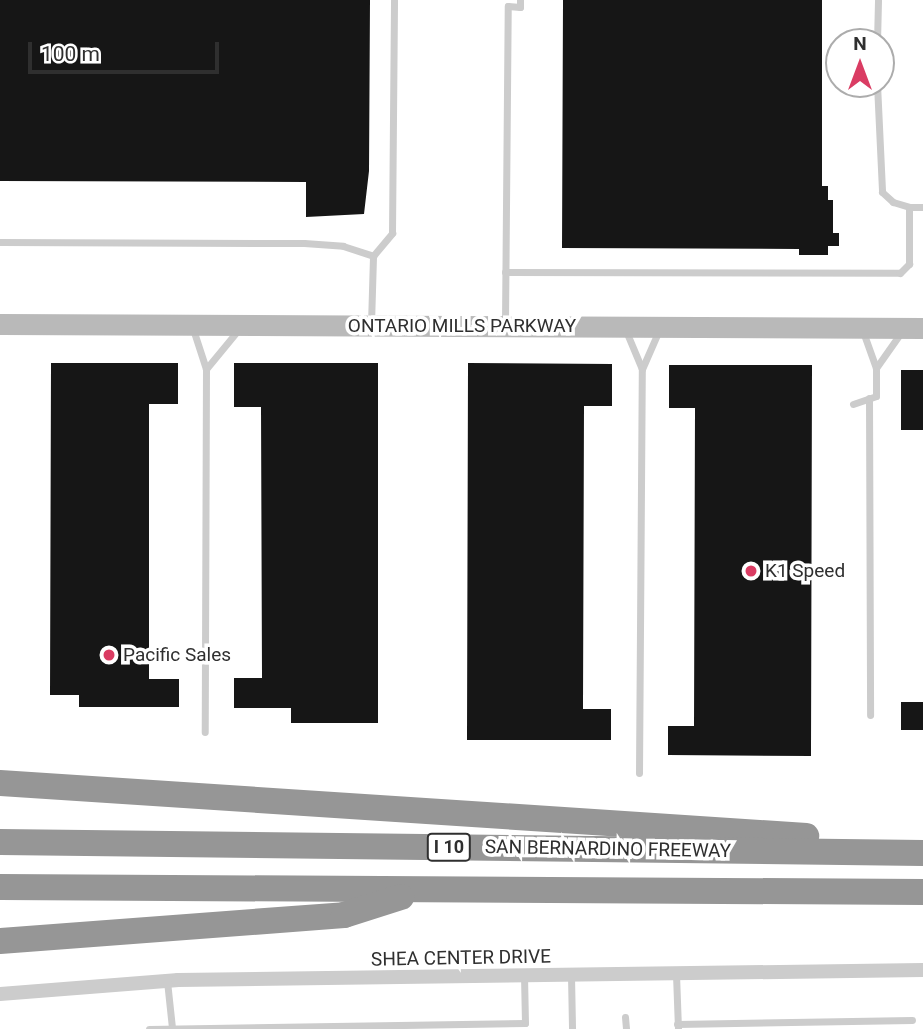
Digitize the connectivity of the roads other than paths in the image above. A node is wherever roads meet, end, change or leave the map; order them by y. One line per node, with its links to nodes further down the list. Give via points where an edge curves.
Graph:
1 (394, 0): 9 (lane, via 392,233)
2 (520, 0): 10 (lane, via 520,7 508,6)
3 (878, 0): 4 (lane)
4 (877, 28)
5 (878, 98): 6 (lane, via 882,192)
6 (909, 207): 7 (lane); 10 (lane, via 909,264 900,273)
7 (923, 207)
8 (0, 242): 9 (lane, via 304,243 343,246)
9 (373, 256): 14 (lane)
10 (505, 272): 15 (lane)
11 (0, 324): 12 (main road, ONTARIO MILLS PARKWAY)
12 (192, 325): 13 (main road, ONTARIO MILLS PARKWAY); 21 (lane)
13 (242, 325): 14 (main road, ONTARIO MILLS PARKWAY); 21 (lane)
14 (371, 326): 15 (main road, ONTARIO MILLS PARKWAY)
15 (505, 326): 16 (main road, ONTARIO MILLS PARKWAY)
16 (624, 327): 17 (main road, ONTARIO MILLS PARKWAY); 22 (lane)
17 (661, 327): 18 (main road, ONTARIO MILLS PARKWAY); 22 (lane)
18 (861, 327): 19 (main road, ONTARIO MILLS PARKWAY); 20 (lane)
19 (914, 328): 20 (lane)
20 (877, 368): 23 (lane, via 876,396)
21 (206, 369): 26 (lane)
22 (642, 369): 27 (lane)
23 (869, 398): 24 (lane); 25 (lane)
24 (853, 404)
25 (870, 715)
26 (205, 732)
27 (639, 773)
28 (0, 776): 30 (highway)
29 (0, 783): 30 (highway)
30 (95, 788): 32 (highway, via 798,835)
31 (0, 842): 32 (highway, SAN BERNARDINO FREEWAY / I 10)
32 (910, 853)
33 (0, 887): 34 (highway, SAN BERNARDINO FREEWAY / I 10)
34 (426, 889): 35 (highway, SAN BERNARDINO FREEWAY / I 10); 36 (highway, via 344,915)
35 (923, 892)
36 (0, 941)
37 (923, 970): 38 (street, SHEA CENTER DRIVE)
38 (676, 974): 39 (street, SHEA CENTER DRIVE); 46 (lane)
39 (571, 975): 40 (street, SHEA CENTER DRIVE); 49 (lane)
40 (523, 976): 41 (street, SHEA CENTER DRIVE); 45 (lane)
41 (167, 981): 42 (street, SHEA CENTER DRIVE); 48 (lane)
42 (0, 994)
43 (625, 1017): 50 (lane)
44 (912, 1020): 46 (lane)
45 (525, 1026): 48 (lane)
46 (678, 1026)
47 (149, 1029): 48 (lane)
48 (171, 1029)
49 (572, 1029)
50 (626, 1029)

